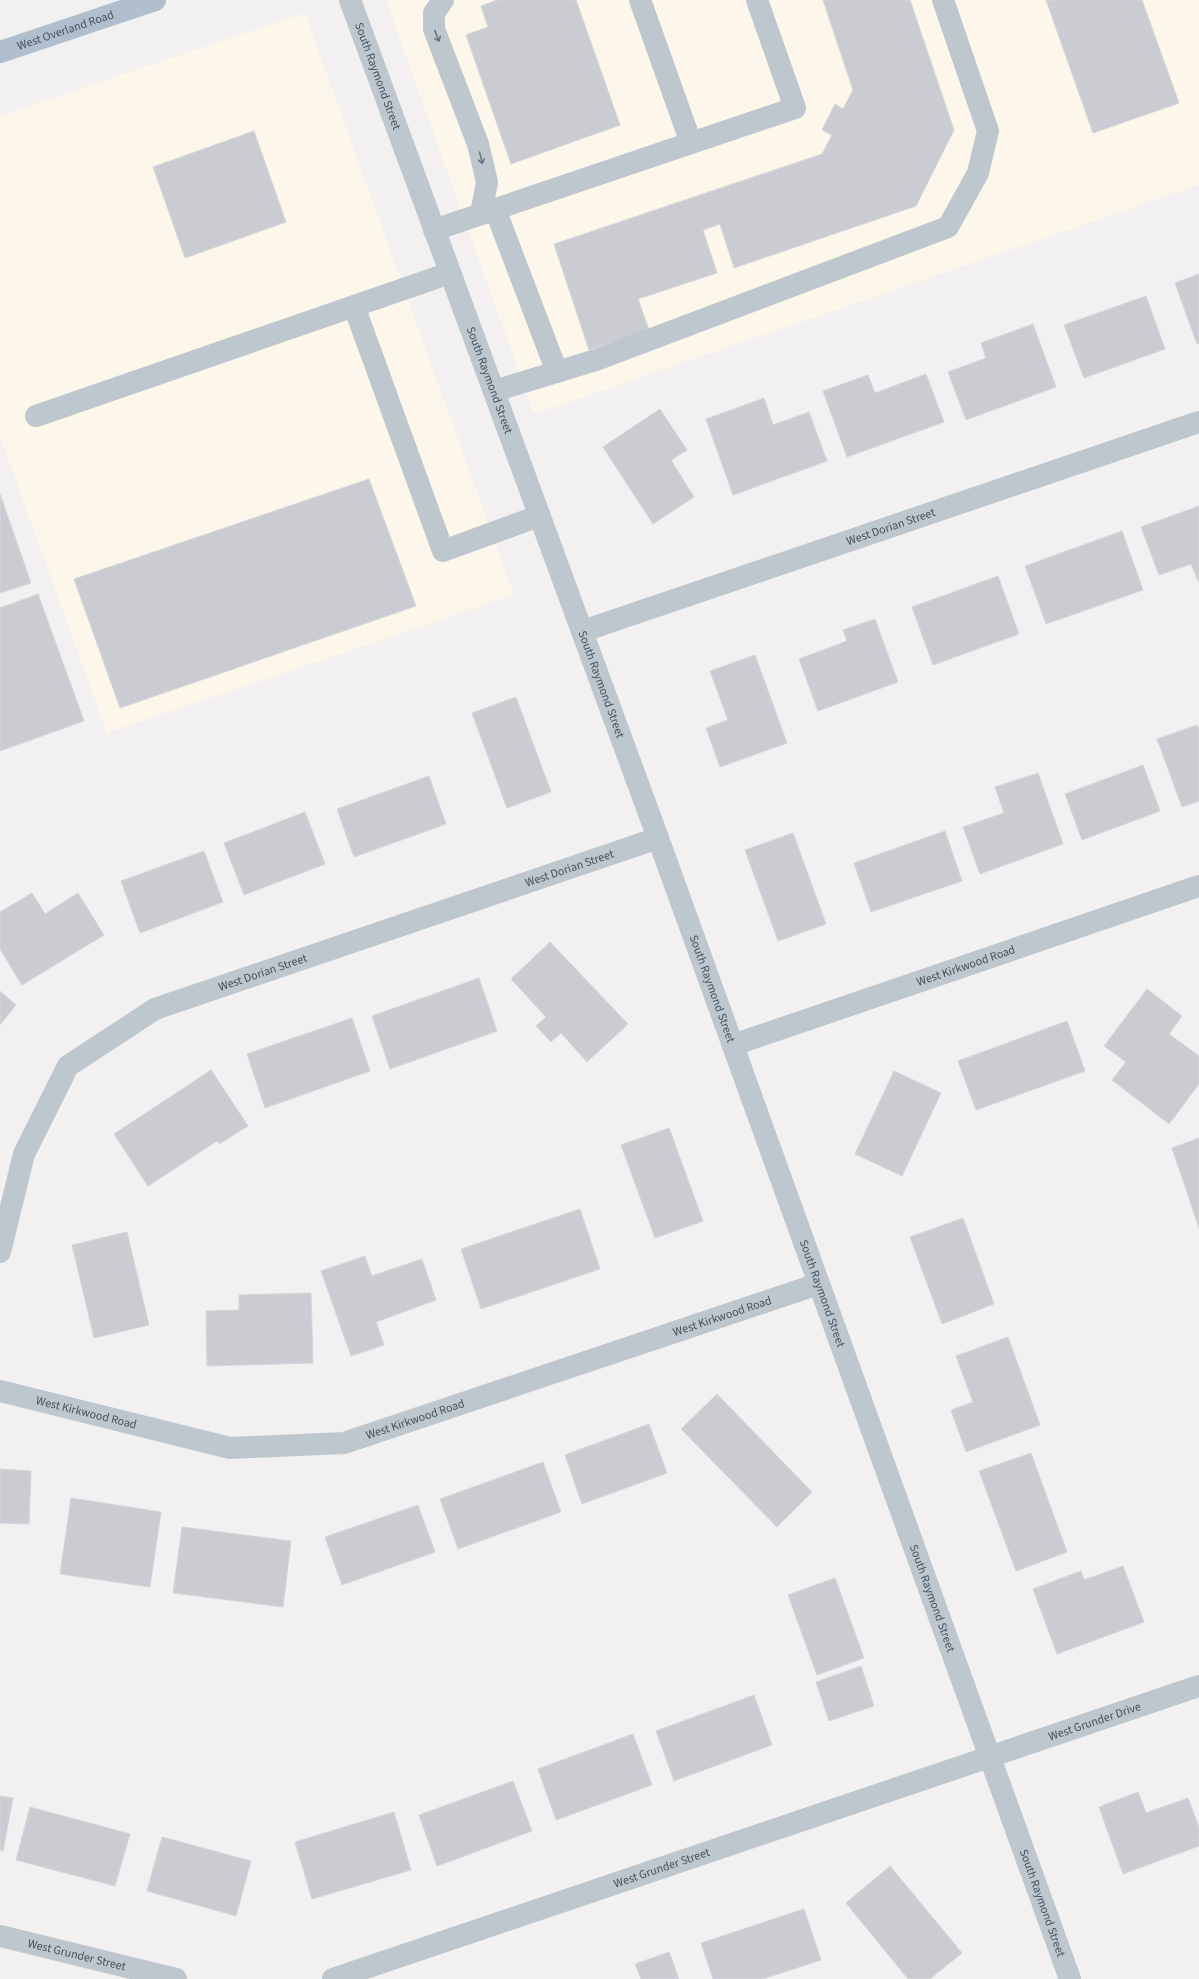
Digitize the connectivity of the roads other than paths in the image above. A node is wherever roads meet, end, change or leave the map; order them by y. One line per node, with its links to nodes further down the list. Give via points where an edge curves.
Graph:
1 (154, 0): 7 (main road, West Overland Road)
2 (350, 0): 10 (street, South Raymond Street)
3 (443, 0): 9 (street, one-way to 9, via 434,13 434,29 478,144 487,182)
4 (640, 0): 8 (street)
5 (757, 0): 8 (street, via 795,108)
6 (943, 0): 13 (street, via 988,132 978,173 948,227 596,360)
7 (0, 52)
8 (691, 142): 9 (street)
9 (488, 211): 10 (street); 13 (street)
10 (434, 230): 11 (street, South Raymond Street)
11 (450, 272): 12 (street); 14 (street, South Raymond Street)
12 (354, 306): 15 (street); 17 (street, via 443,551)
13 (557, 372): 14 (street)
14 (494, 391): 17 (street, South Raymond Street)
15 (36, 416)
16 (1199, 422): 18 (street, West Dorian Street)
17 (539, 516): 18 (street, South Raymond Street)
18 (583, 631): 19 (street, South Raymond Street)
19 (658, 838): 21 (street, South Raymond Street); 22 (street, West Dorian Street, via 155,1009 68,1066 24,1154)
20 (1199, 886): 21 (street, West Kirkwood Road)
21 (733, 1045): 23 (street, South Raymond Street)
22 (0, 1252)
23 (818, 1284): 24 (street, West Kirkwood Road, via 344,1442 230,1448); 26 (street, South Raymond Street)
24 (0, 1391)
25 (1199, 1686): 26 (street, West Grunder Drive)
26 (990, 1757): 29 (street, West Grunder Street); 30 (street, South Raymond Street)
27 (0, 1936): 28 (street, West Grunder Street)
28 (176, 1979)
29 (333, 1979)
30 (1070, 1979)

